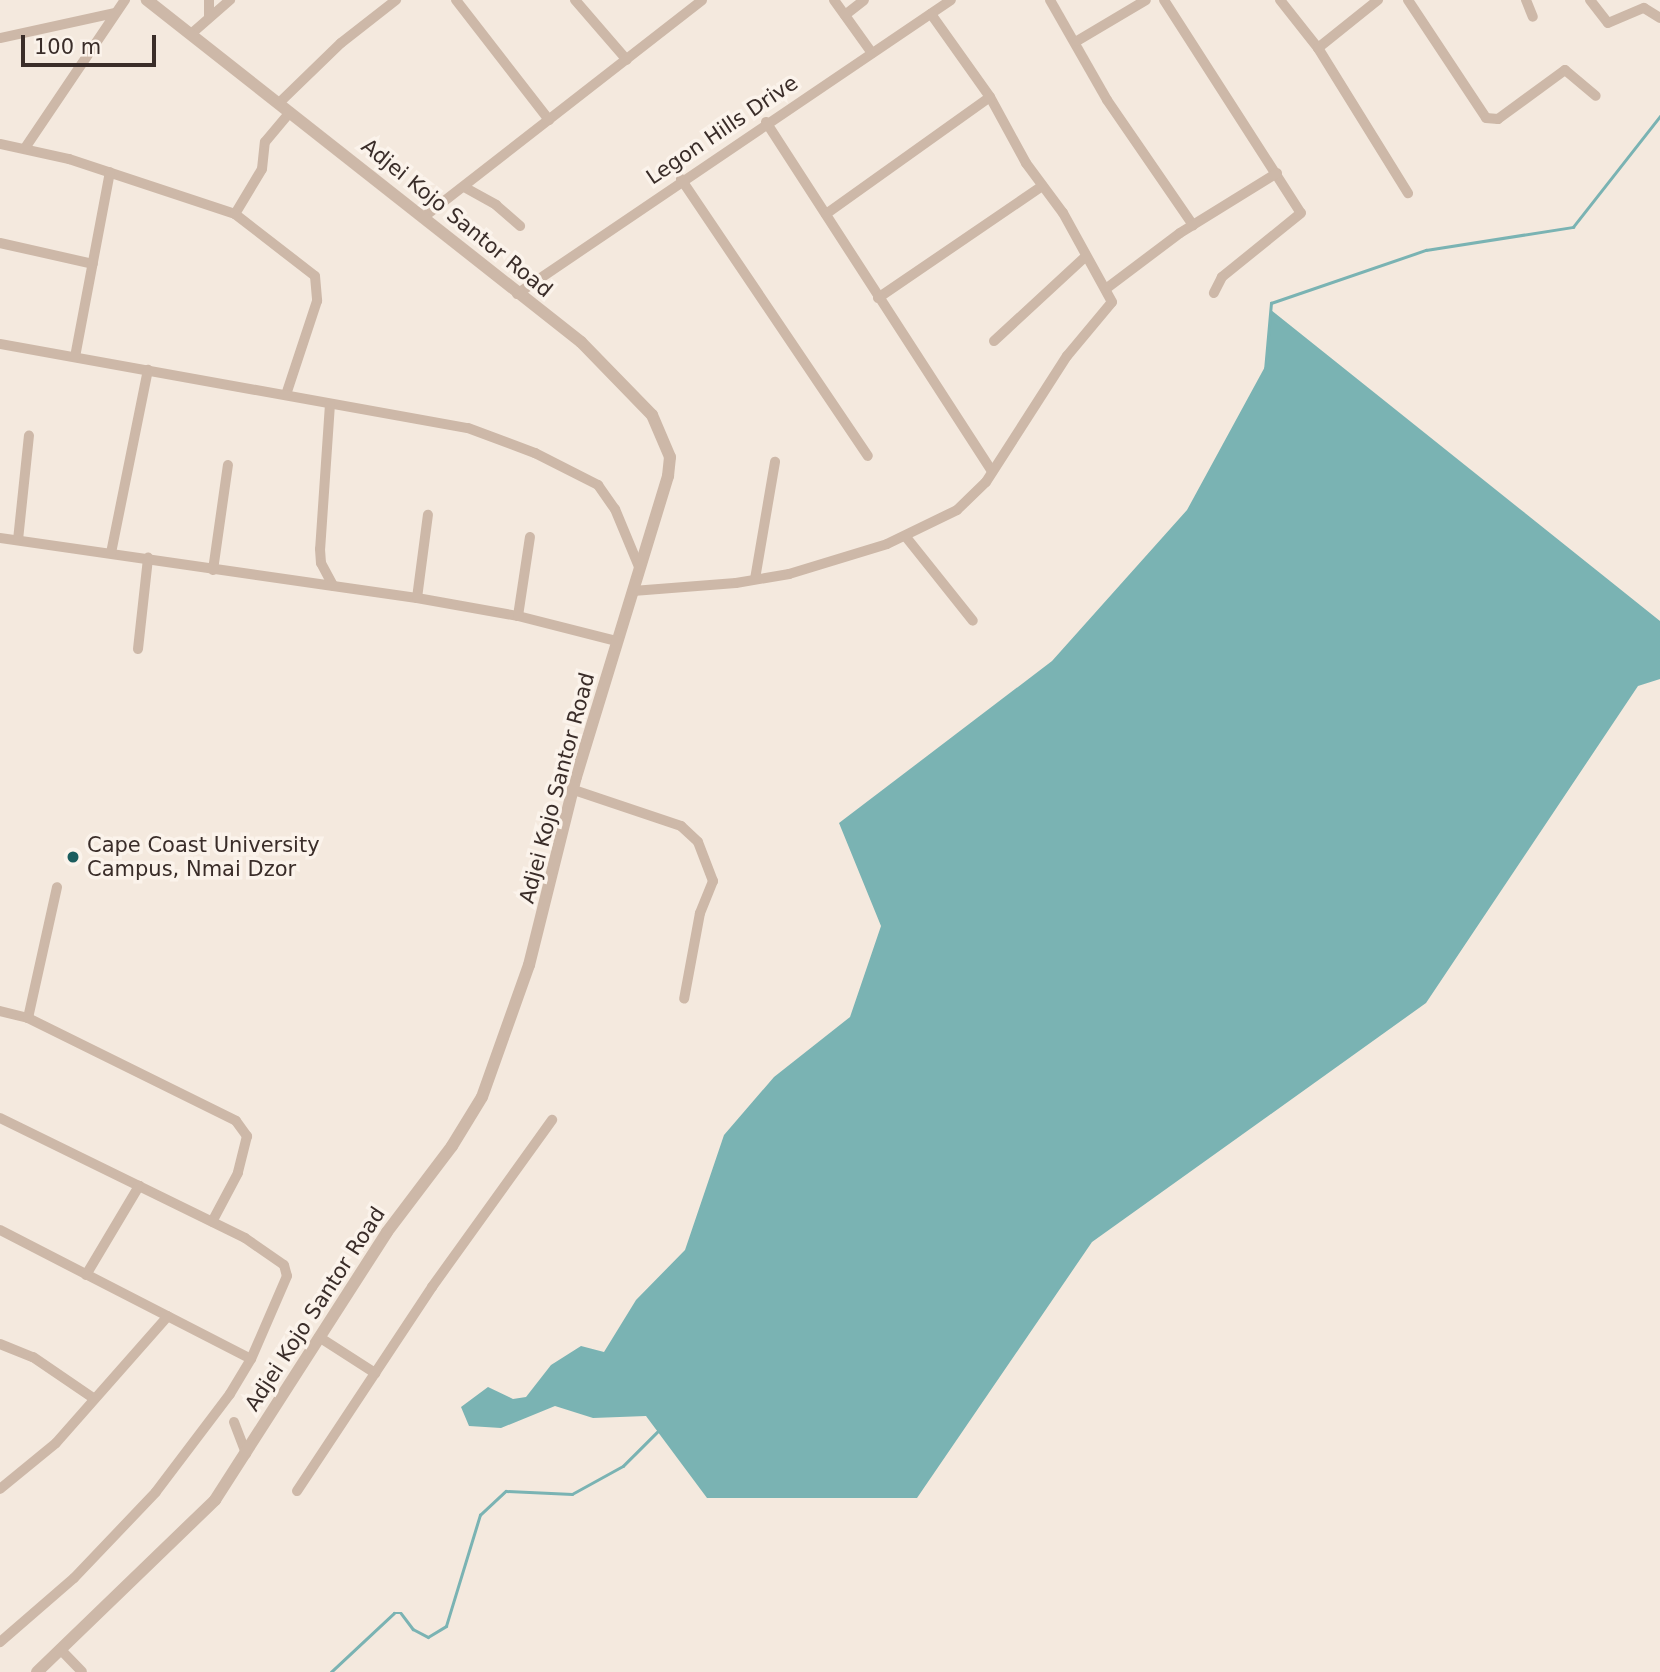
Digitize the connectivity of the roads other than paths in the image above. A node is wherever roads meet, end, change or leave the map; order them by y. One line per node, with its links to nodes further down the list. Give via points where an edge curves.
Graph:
1 (125, 0): 20 (street)
2 (147, 0): 26 (street, Adjei Kojo Santor Road)
3 (209, 0): 24 (street)
4 (230, 0): 24 (street)
5 (396, 0): 34 (street, via 341,43)
6 (456, 0): 36 (street)
7 (575, 0): 31 (street)
8 (702, 0): 31 (street)
9 (834, 0): 22 (street)
10 (864, 0): 22 (street)
11 (951, 0): 21 (street, Legon Hills Drive)
12 (1050, 0): 28 (street)
13 (1146, 0): 28 (street)
14 (1164, 0): 41 (street)
15 (1280, 0): 29 (street)
16 (1378, 0): 29 (street)
17 (1408, 0): 32 (street, via 1486,118 1498,119 1565,70)
18 (1526, 0): 23 (street)
19 (1590, 0): 25 (street, via 1608,23 1644,8)
20 (115, 13): 27 (street); 39 (street)
21 (931, 14): 30 (street, Legon Hills Drive); 33 (street)
22 (845, 15): 30 (street)
23 (1533, 17)
24 (209, 18): 26 (street)
25 (1660, 18)
26 (191, 34): 34 (street, Adjei Kojo Santor Road)
27 (0, 38)
28 (1077, 41): 49 (street, via 1107,100)
29 (1318, 48): 45 (street)
30 (872, 53): 37 (street, Legon Hills Drive)
31 (627, 60): 36 (street)
32 (1596, 96)
33 (990, 97): 43 (street); 46 (street)
34 (279, 103): 35 (street, Adjei Kojo Santor Road)
35 (290, 112): 47 (street, via 265,142 262,169); 48 (street, Adjei Kojo Santor Road)
36 (549, 120): 44 (street)
37 (766, 122): 42 (street, Legon Hills Drive); 46 (street)
38 (0, 144): 39 (street)
39 (25, 148): 40 (street)
40 (110, 172): 47 (street); 53 (street)
41 (1277, 173): 49 (street); 55 (street, via 1301,213 1223,277)
42 (681, 179): 56 (street, Legon Hills Drive); 65 (street)
43 (1042, 186): 52 (street, via 1063,213); 57 (street)
44 (464, 187): 48 (street); 50 (street, via 496,205)
45 (1408, 193)
46 (826, 214): 57 (street)
47 (235, 215): 62 (street, via 315,276 317,301)
48 (425, 216): 56 (street, Adjei Kojo Santor Road)
49 (1193, 225): 54 (street)
50 (520, 226)
51 (0, 243): 53 (street)
52 (1085, 257): 54 (street); 58 (street)
53 (93, 264): 60 (street)
54 (1107, 288): 68 (street, via 1112,302 1067,356)
55 (1214, 293)
56 (517, 294): 76 (street, Adjei Kojo Santor Road, via 596,356 652,415 666,440 668,476)
57 (878, 298): 68 (street)
58 (994, 341)
59 (0, 344): 60 (street)
60 (75, 357): 61 (street)
61 (148, 370): 62 (street); 74 (street)
62 (286, 395): 63 (street)
63 (330, 404): 76 (street, via 468,428 585,476 615,509); 79 (street, via 320,549 321,563)
64 (29, 436): 73 (street)
65 (868, 456)
66 (775, 462): 78 (street)
67 (228, 465): 77 (street)
68 (992, 471): 71 (street, via 957,510)
69 (428, 516): 81 (street)
70 (530, 537): 82 (street)
71 (906, 537): 78 (street, via 789,574); 83 (street)
72 (0, 538): 73 (street)
73 (18, 540): 74 (street)
74 (111, 553): 75 (street)
75 (148, 558): 77 (street); 85 (street)
76 (639, 567): 80 (street, Adjei Kojo Santor Road)
77 (213, 570): 79 (street)
78 (755, 579): 80 (street)
79 (333, 586): 81 (street)
80 (632, 590): 84 (street, Adjei Kojo Santor Road)
81 (417, 598): 82 (street)
82 (518, 616): 84 (street)
83 (973, 621)
84 (616, 641): 86 (street, Adjei Kojo Santor Road)
85 (138, 649)
86 (574, 790): 88 (street, via 681,826 698,842 713,881 701,913); 98 (street, Adjei Kojo Santor Road, via 529,965 482,1097)
87 (57, 887): 90 (street)
88 (684, 999)
89 (0, 1011): 90 (street)
90 (28, 1017): 94 (street, via 236,1121 247,1136 238,1173)
91 (0, 1118): 93 (street)
92 (552, 1120): 101 (street)
93 (139, 1186): 94 (street); 96 (street)
94 (212, 1222): 100 (street, via 284,1265 284,1288)
95 (0, 1230): 96 (street)
96 (86, 1275): 97 (street)
97 (168, 1316): 100 (street); 102 (street)
98 (319, 1337): 101 (street); 104 (street, Adjei Kojo Santor Road)
99 (0, 1343): 102 (street, via 33,1357)
100 (251, 1359): 107 (street, via 220,1408 133,1519)
101 (375, 1373): 106 (street)
102 (93, 1398): 105 (street, via 57,1443)
103 (234, 1422): 104 (street)
104 (246, 1455): 108 (street, Adjei Kojo Santor Road, via 205,1511)
105 (0, 1489)
106 (297, 1491)
107 (0, 1643)
108 (61, 1650): 109 (street, Adjei Kojo Santor Road); 110 (street)
109 (37, 1672)
110 (82, 1672)

